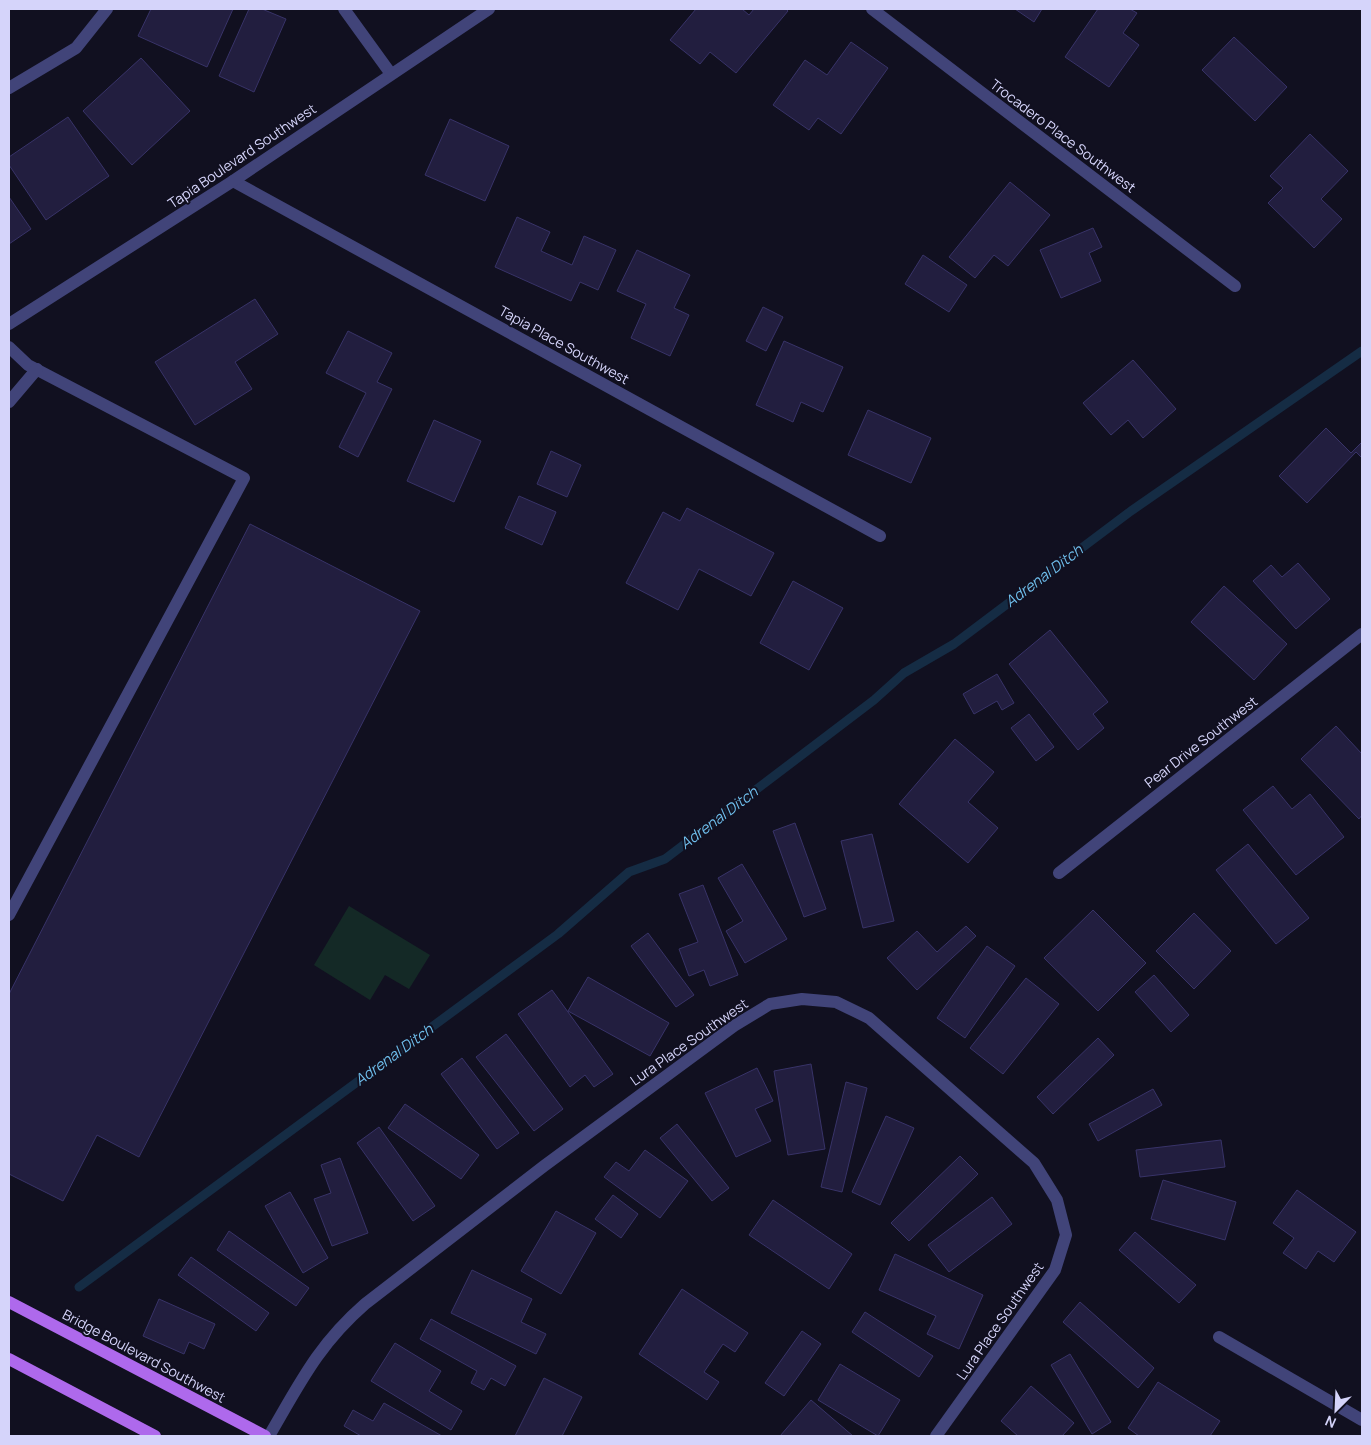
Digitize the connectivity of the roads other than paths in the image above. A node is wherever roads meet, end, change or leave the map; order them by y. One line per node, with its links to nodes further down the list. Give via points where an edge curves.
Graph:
1 (107, 9): 6 (street, via 76,48)
2 (344, 9): 5 (street)
3 (490, 9): 5 (street, Tapia Boulevard Southwest)
4 (872, 9): 8 (street, Trocadero Place Southwest)
5 (391, 74): 7 (street, Tapia Boulevard Southwest)
6 (9, 88)
7 (234, 181): 9 (street, Tapia Boulevard Southwest); 13 (street, Tapia Place Southwest)
8 (1235, 286)
9 (9, 324)
10 (9, 347): 11 (street)
11 (37, 369): 12 (street); 16 (street, via 244,478)
12 (9, 402)
13 (880, 536)
14 (1362, 634): 15 (street, Pear Drive Southwest)
15 (1059, 874)
16 (9, 915)
17 (9, 1302): 22 (main road, Bridge Boulevard Southwest)
18 (1219, 1336): 20 (street)
19 (9, 1359): 21 (main road)
20 (1362, 1420)
21 (155, 1436)
22 (265, 1436)
23 (270, 1436): 24 (street, Lura Place Southwest, via 323,1346 366,1304 544,1166 734,1026 770,1004 802,999 836,1002 869,1018 1034,1163 1057,1200 1066,1235 1055,1270)
24 (936, 1436)

